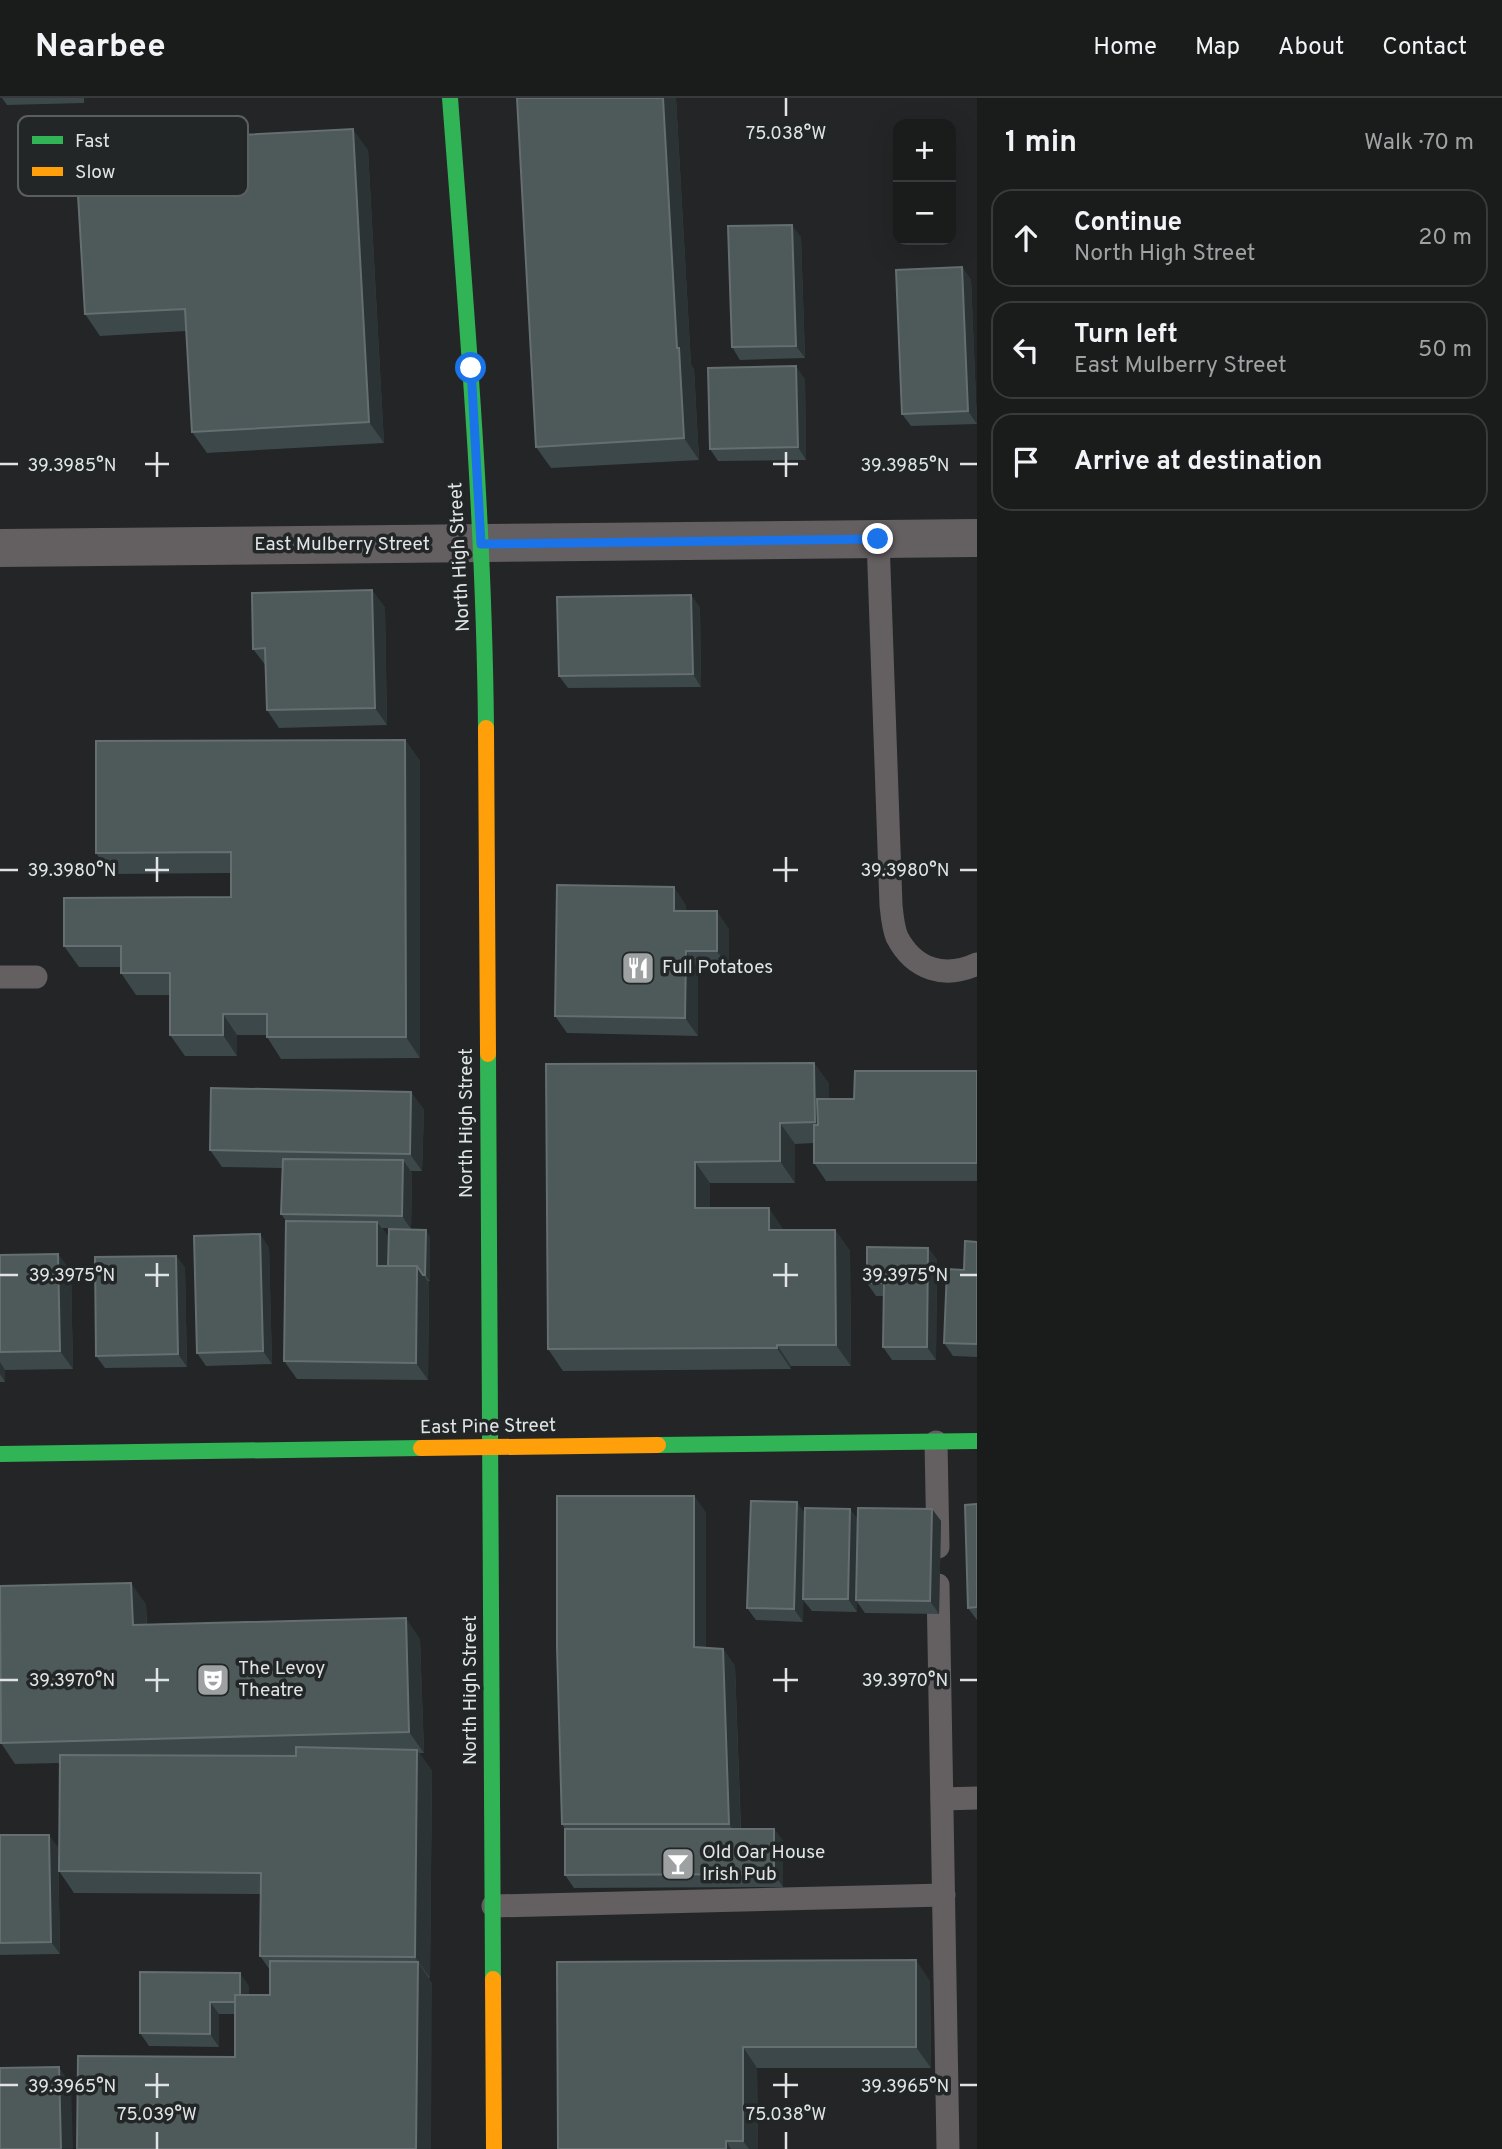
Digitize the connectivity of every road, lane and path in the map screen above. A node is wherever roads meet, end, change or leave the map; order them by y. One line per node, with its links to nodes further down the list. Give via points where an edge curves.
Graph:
1 (450, 98): 4 (street, North High Street)
2 (977, 538): 3 (street, East Mulberry Street)
3 (878, 539): 4 (street, East Mulberry Street); 6 (lane, via 891,905 896,935 912,959 935,970 960,972)
4 (481, 544): 5 (street, East Mulberry Street); 11 (street, North High Street)
5 (0, 548)
6 (977, 964)
7 (0, 977): 8 (lane)
8 (36, 977)
9 (977, 1441): 10 (street, East Pine Street)
10 (936, 1442): 11 (street, East Pine Street); 13 (lane)
11 (490, 1448): 12 (street, East Pine Street); 16 (street, North High Street)
12 (0, 1454)
13 (942, 1798): 14 (lane); 15 (lane)
14 (977, 1798)
15 (944, 1895): 16 (lane); 18 (lane)
16 (493, 1906): 17 (street, North High Street)
17 (494, 2149)
18 (948, 2149)

